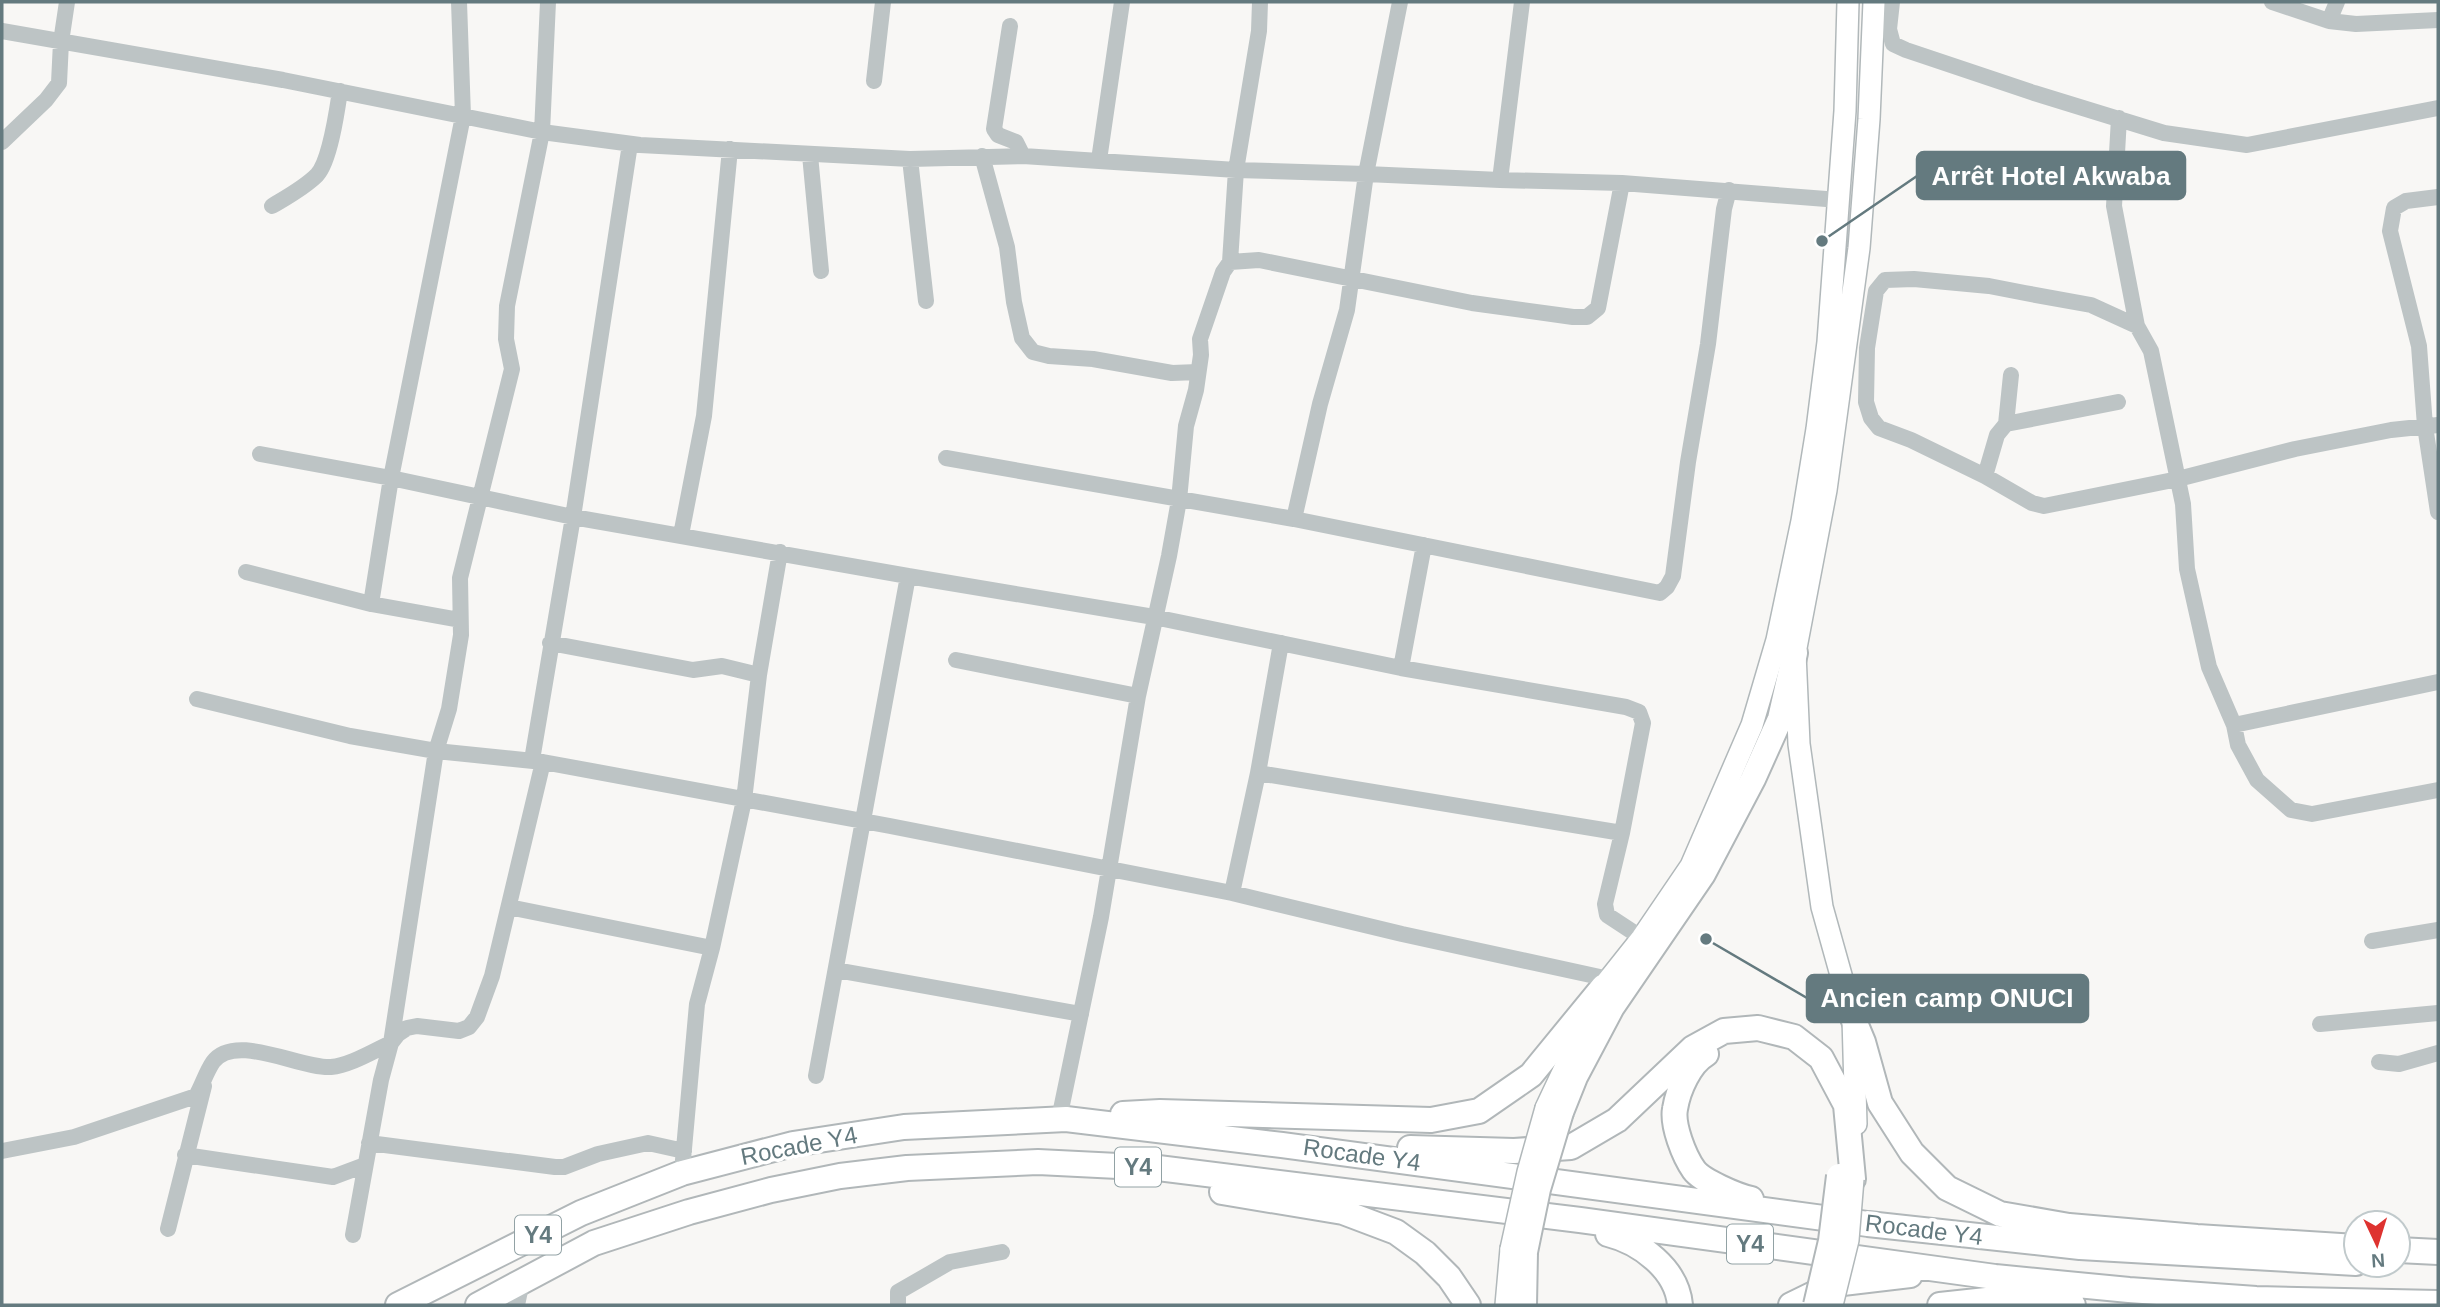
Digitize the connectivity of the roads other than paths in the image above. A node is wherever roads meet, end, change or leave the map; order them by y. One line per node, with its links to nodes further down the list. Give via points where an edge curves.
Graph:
1 (67, 2): 18 (street)
2 (459, 2): 22 (street)
3 (548, 2): 24 (street)
4 (883, 2): 19 (street)
5 (1122, 2): 32 (street)
6 (1260, 2): 33 (street)
7 (1400, 2): 34 (street)
8 (1522, 2): 35 (street)
9 (1848, 2): 39 (main road)
10 (1874, 2): 71 (main road, via 1859,248 1826,490)
11 (1892, 2): 23 (street, via 1889,29 1894,44)
12 (2272, 2): 15 (street)
13 (2337, 2): 15 (street)
14 (2438, 20): 15 (street)
15 (2329, 21)
16 (1010, 26): 30 (street, via 994,129 1016,142)
17 (2, 31): 18 (street)
18 (61, 42): 20 (street); 25 (street, via 59,83)
19 (874, 81)
20 (340, 91): 22 (street); 40 (street, via 319,173)
21 (2438, 108): 23 (street, via 2247,145 2164,132)
22 (463, 116): 24 (street); 54 (street)
23 (2119, 118): 45 (street, via 2114,206)
24 (542, 132): 26 (street); 56 (street, via 507,306 506,340 512,369)
25 (2, 142)
26 (630, 144): 27 (street); 59 (street)
27 (730, 149): 28 (street); 61 (street, via 704,416)
28 (810, 155): 31 (street); 42 (street)
29 (982, 156): 30 (street); 31 (street); 46 (street, via 1007,247 1022,338 1033,352 1172,373)
30 (1023, 156): 32 (street)
31 (910, 159): 44 (street)
32 (1099, 160): 33 (street)
33 (1236, 170): 34 (street); 41 (street)
34 (1366, 174): 35 (street); 43 (street)
35 (1500, 180): 36 (street)
36 (1622, 183): 37 (street); 43 (street, via 1598,308 1587,317 1472,303)
37 (1729, 190): 39 (street); 62 (street, via 1673,576 1667,587 1660,593)
38 (2438, 197): 50 (street, via 2406,201 2394,208 2390,231)
39 (1839, 200): 90 (main road, via 1817,429 1777,640 1752,725 1716,812 1690,866)
40 (272, 206)
41 (1230, 262): 43 (street, via 1259,260); 46 (street, via 1200,339)
42 (821, 271)
43 (1352, 279): 60 (street)
44 (926, 301)
45 (2137, 326): 53 (street, via 2091,305 1914,279 1885,280 1876,291 1867,348 1866,402 1871,418 1879,428); 55 (street, via 2151,351)
46 (1198, 372): 57 (street, via 1186,426)
47 (2011, 375): 49 (street)
48 (2118, 402): 49 (street)
49 (2006, 424): 53 (street, via 1997,435)
50 (2432, 425): 55 (street, via 2295,449); 58 (street)
51 (260, 454): 54 (street)
52 (946, 458): 57 (street)
53 (1985, 476): 55 (street, via 2043,506)
54 (391, 478): 56 (street); 66 (street)
55 (2178, 479): 78 (street, via 2187,569 2209,667)
56 (481, 497): 59 (street); 68 (street, via 460,578)
57 (1179, 500): 60 (street); 67 (street)
58 (2438, 512)
59 (573, 517): 61 (street); 69 (street)
60 (1294, 519): 62 (street)
61 (681, 535): 63 (street)
62 (1424, 545): 73 (street)
63 (780, 552): 65 (street); 74 (street)
64 (246, 572): 66 (street)
65 (908, 576): 67 (street); 84 (street)
66 (371, 604): 68 (street)
67 (1154, 617): 70 (street); 76 (street)
68 (460, 620): 79 (street, via 449,709)
69 (550, 643): 74 (street, via 693,670 722,666); 80 (street)
70 (1281, 643): 73 (street); 81 (street)
71 (1795, 653): 97 (main road, via 1799,744 1822,907); 104 (highway, via 1780,719 1703,874 1612,1007)
72 (956, 660): 76 (street)
73 (1401, 668): 85 (street, via 1639,712 1643,723)
74 (760, 675): 83 (street)
75 (2438, 682): 78 (street)
76 (1138, 696): 86 (street)
77 (197, 699): 79 (street, via 350,736)
78 (2234, 725): 82 (street, via 2238,745 2257,780 2291,810 2312,814)
79 (436, 751): 80 (street); 99 (street)
80 (538, 761): 83 (street); 88 (street)
81 (1258, 773): 85 (street); 87 (street)
82 (2438, 790)
83 (744, 800): 84 (street); 92 (street)
84 (863, 821): 86 (street); 93 (street)
85 (1622, 833): 90 (street, via 1605,904 1607,915)
86 (1110, 869): 87 (street); 96 (street)
87 (1233, 893): 94 (street)
88 (509, 907): 92 (street); 99 (street, via 478,1017 459,1031 407,1028)
89 (2438, 930): 91 (street)
90 (1642, 938): 94 (main road)
91 (2372, 941)
92 (712, 948): 110 (street, via 698,1004)
93 (836, 970): 96 (street); 102 (street)
94 (1606, 983): 104 (main road); 105 (highway, via 1531,1075 1479,1111 1431,1120 1160,1112)
95 (2438, 1013): 98 (street)
96 (1081, 1014): 105 (street)
97 (1853, 1018): 112 (main road, via 1856,1125); 118 (highway, via 1880,1104 1912,1153 1947,1188 2000,1214 2082,1227)
98 (2320, 1024)
99 (391, 1043): 103 (street, via 332,1067 230,1051 213,1061); 106 (street)
100 (2438, 1053): 101 (street, via 2399,1064)
101 (2379, 1062)
102 (816, 1076)
103 (207, 1077): 108 (street, via 196,1096 74,1137); 109 (street)
104 (1553, 1110): 122 (highway, bridge, via 1538,1189)
105 (1063, 1119): 107 (highway, Rocade Y4 / Y4); 110 (highway, Rocade Y4 / Y4, via 892,1129)
106 (369, 1143): 110 (street, via 555,1167 648,1143); 111 (street)
107 (1282, 1144): 112 (highway, via 1514,1151 1571,1147 1617,1120 1693,1048 1724,1031 1758,1028 1794,1037 1821,1058 1846,1105); 115 (highway, Rocade Y4 / Y4)
108 (2, 1151)
109 (185, 1155): 111 (street, via 333,1177); 116 (street)
110 (683, 1162): 129 (highway, Rocade Y4 / Y4)
111 (365, 1165): 117 (street)
112 (1846, 1177): 115 (highway, via 1834,1108 1813,1066 1788,1046 1758,1038 1728,1042 1699,1058 1674,1110 1679,1141 1695,1172 1738,1196); 138 (highway, bridge); 139 (main road, bridge, via 1847,1240)
113 (771, 1190): 114 (highway, Rocade Y4 / Y4, via 907,1168 1038,1162 1158,1168); 127 (highway, Rocade Y4 / Y4, via 594,1242); 132 (highway, via 1058,1178 1184,1186 1343,1212 1396,1232 1425,1253)
114 (1504, 1212): 126 (highway, Rocade Y4 / Y4); 136 (highway, via 1627,1239 1652,1255 1669,1276)
115 (1868, 1224): 123 (highway, Rocade Y4 / Y4, via 2080,1247)
116 (168, 1229)
117 (353, 1235)
118 (2342, 1246)
119 (2412, 1251): 121 (highway)
120 (1002, 1252): 131 (street, via 950,1262 898,1292)
121 (2438, 1252)
122 (1515, 1258): 133 (main road); 134 (highway); 135 (highway)
123 (2342, 1262)
124 (2412, 1264): 125 (highway)
125 (2438, 1264)
126 (1995, 1277): 128 (highway, Rocade Y4 / Y4, via 2256,1299); 137 (highway, via 1902,1275 1834,1284)
127 (520, 1293): 130 (highway, Rocade Y4 / Y4)
128 (2438, 1303): 142 (highway)
129 (398, 1305)
130 (478, 1305)
131 (898, 1305)
132 (1468, 1305)
133 (1506, 1305)
134 (1514, 1305)
135 (1524, 1305)
136 (1680, 1305)
137 (1791, 1305)
138 (1816, 1305)
139 (1832, 1305)
140 (1940, 1305): 141 (highway, via 2005,1298)
141 (2073, 1305)
142 (2422, 1305)

